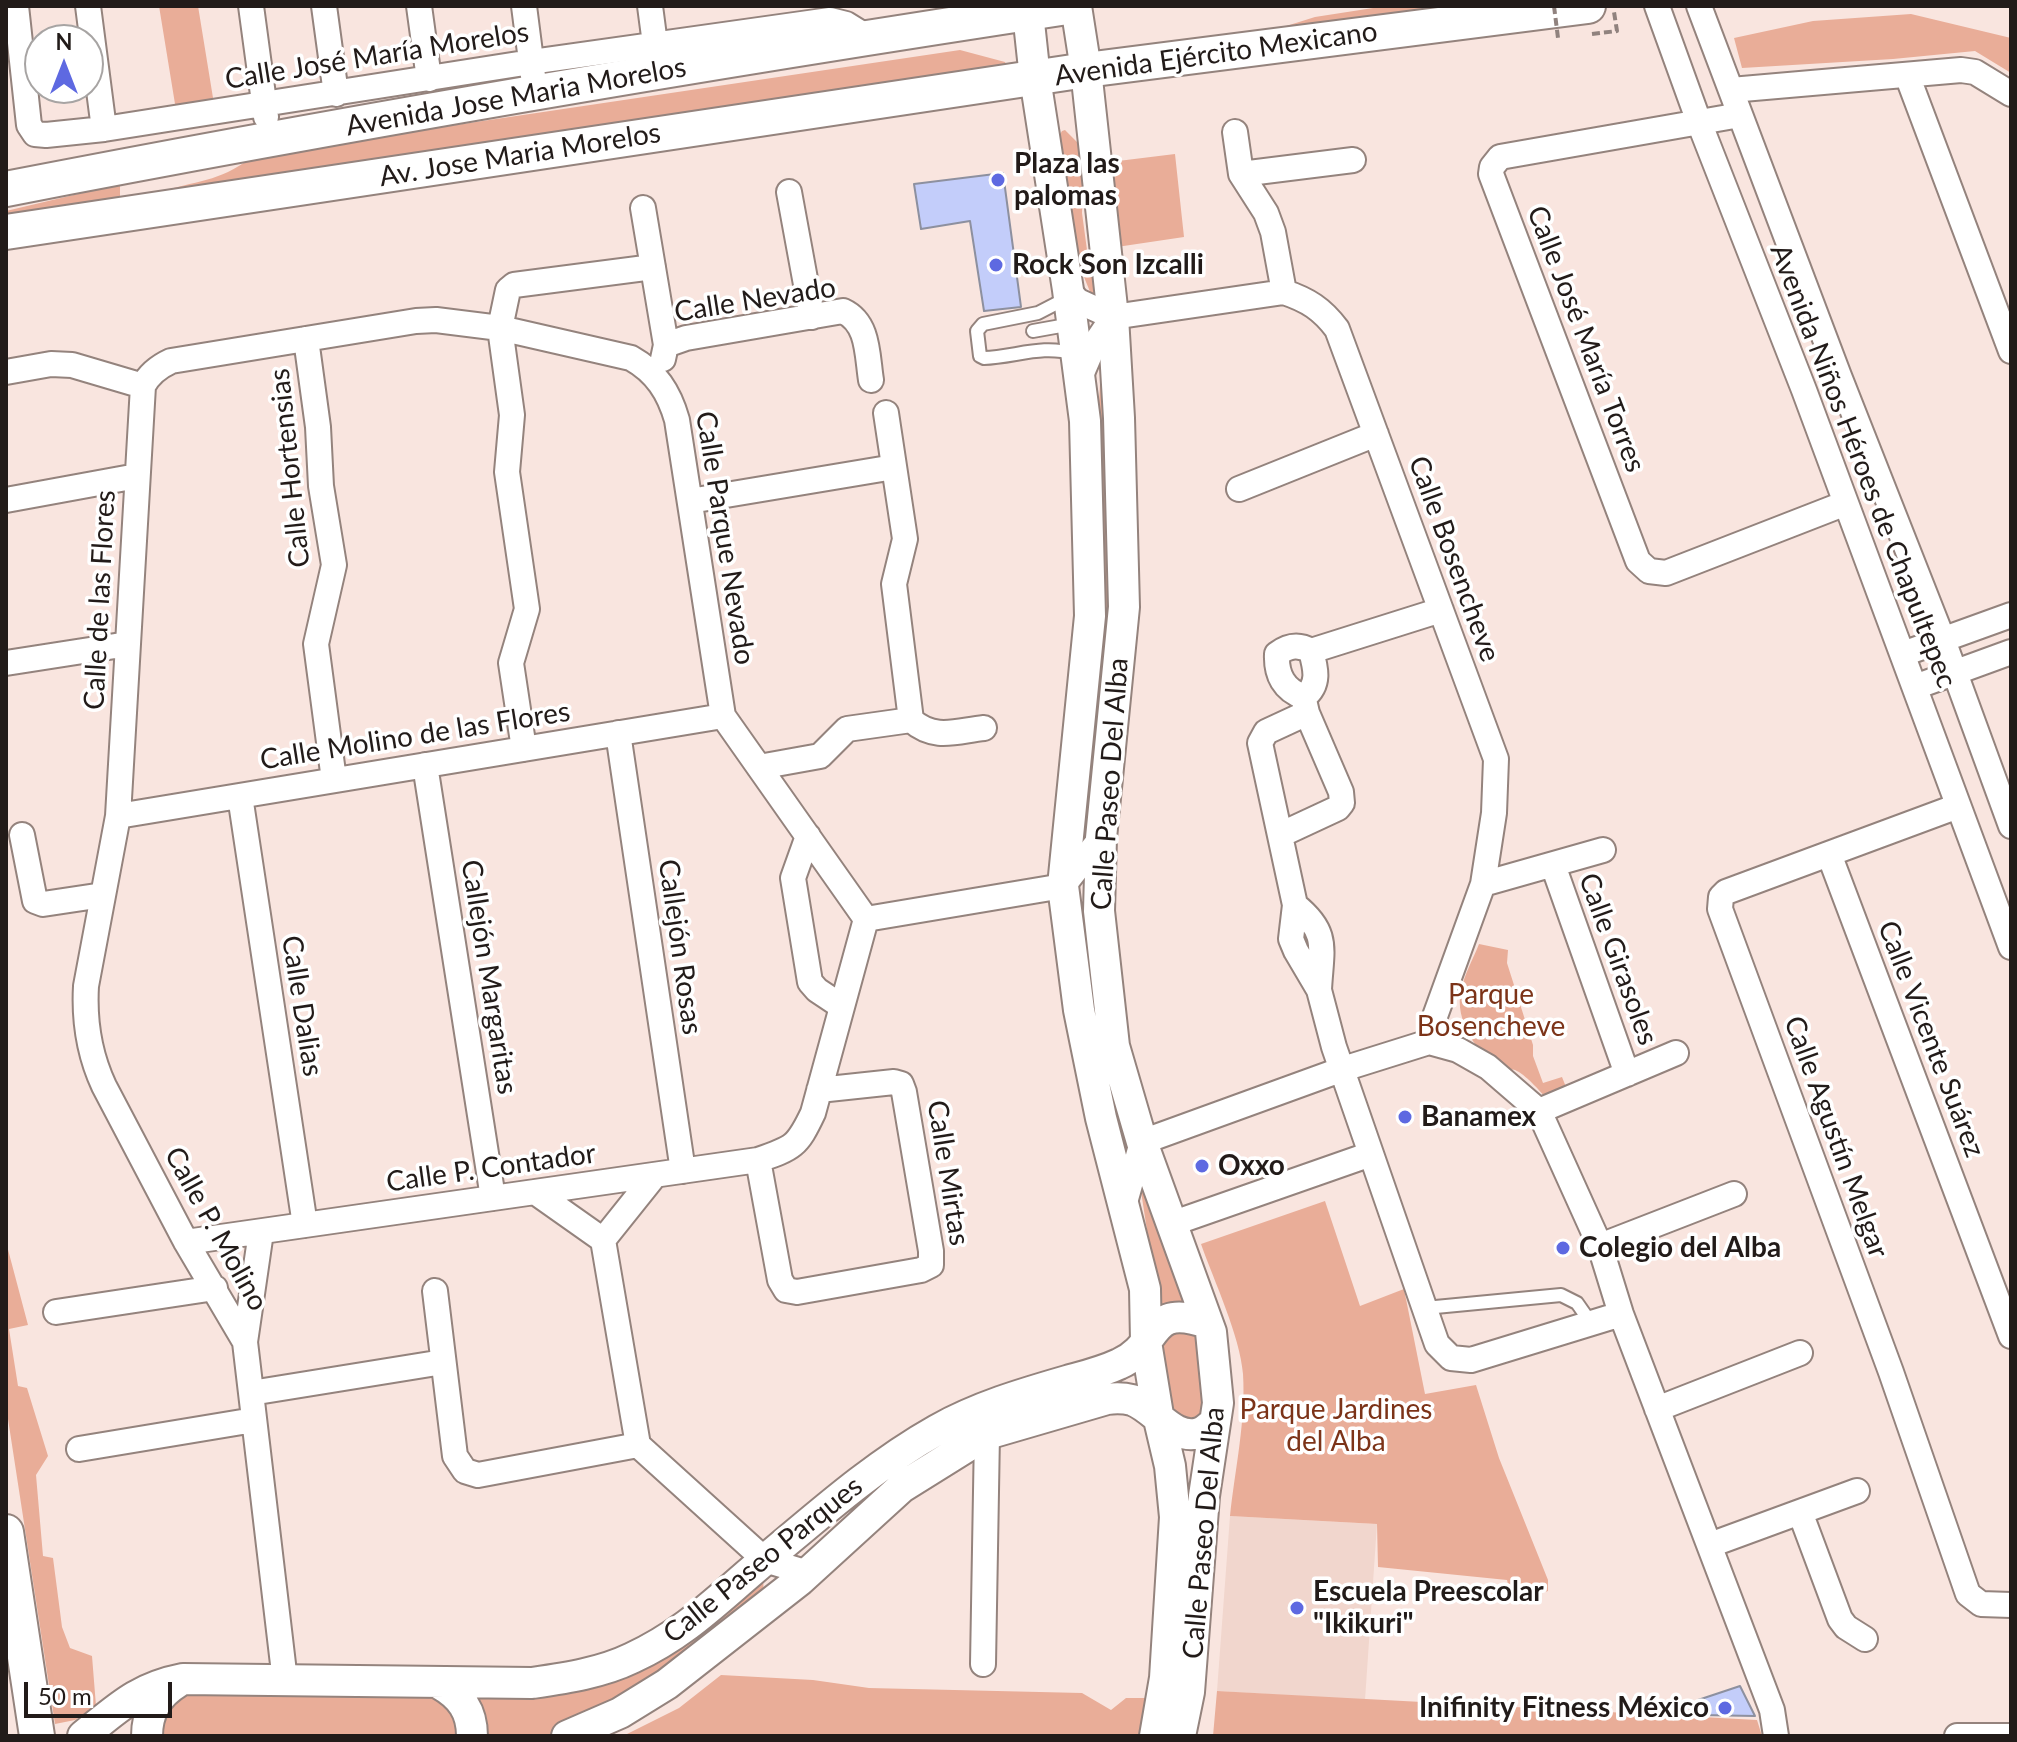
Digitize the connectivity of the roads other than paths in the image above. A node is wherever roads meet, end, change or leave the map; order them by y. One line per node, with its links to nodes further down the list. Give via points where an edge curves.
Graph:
1 (16, 6): 27 (street, Calle José María Morelos, via 29,125 35,134)
2 (88, 6): 27 (street)
3 (251, 6): 24 (street)
4 (324, 6): 22 (street)
5 (419, 6): 20 (street)
6 (524, 6): 18 (street)
7 (650, 6): 15 (street)
8 (1075, 6): 12 (main road); 16 (street, Calle Paseo Del Alba)
9 (1588, 6): 16 (main road, Avenida Ejército Mexicano)
10 (1657, 6): 26 (street, Avenida Niños Héroes de Chapultepec)
11 (1699, 6): 21 (street, Avenida Niños Héroes de Chapultepec)
12 (1029, 10): 14 (main road, Avenida Jose Maria Morelos); 19 (street, Calle Paseo Del Alba)
13 (773, 16): 14 (street, Calle José María Morelos, via 830,20); 15 (street, Calle José María Morelos)
14 (867, 37): 18 (main road, Avenida Jose Maria Morelos)
15 (655, 44): 18 (street, Calle José María Morelos)
16 (1086, 70): 19 (main road, Avenida Ejército Mexicano); 42 (street, Calle Paseo Del Alba)
17 (1907, 75): 21 (street); 23 (street, via 1975,72); 47 (street)
18 (534, 78): 20 (street, Calle José María Morelos); 29 (main road, Avenida Jose Maria Morelos)
19 (1035, 78): 36 (main road, Av. Jose Maria Morelos); 40 (street, Calle Paseo Del Alba)
20 (429, 79): 22 (street, Calle José María Morelos)
21 (1731, 90): 25 (street, Avenida Niños Héroes de Chapultepec)
22 (336, 94): 24 (street, Calle José María Morelos)
23 (2011, 94)
24 (265, 104): 27 (street, Calle José María Morelos); 29 (street)
25 (1740, 115): 26 (street, Calle José María Torres); 50 (street, Avenida Niños Héroes de Chapultepec)
26 (1699, 122): 54 (street, Avenida Niños Héroes de Chapultepec); 62 (street, Calle José María Torres, via 1500,157 1491,174 1638,561 1649,571 1666,573)
27 (104, 129)
28 (1235, 132): 32 (street)
29 (269, 140): 30 (main road, Avenida Jose Maria Morelos)
30 (208, 150): 33 (main road, Avenida Jose Maria Morelos); 36 (main road, via 187,165 142,178 135,187)
31 (1353, 160): 32 (street)
32 (1241, 174): 39 (street, via 1273,232)
33 (6, 189)
34 (789, 192): 41 (street)
35 (643, 208): 38 (street)
36 (139, 212): 37 (main road, Av. Jose Maria Morelos)
37 (6, 232)
38 (653, 267): 43 (street, via 514,285 508,290); 46 (street)
39 (1284, 292): 42 (street); 56 (street, Calle Bosencheve, via 1324,311 1337,329)
40 (1070, 304): 42 (street); 44 (lane); 48 (street, Calle Paseo Del Alba); 48 (lane, via 980,326 980,356 1059,349)
41 (812, 317): 46 (street, Calle Nevado); 51 (street, Calle Nevado, via 843,311 853,316 862,326)
42 (1113, 317): 48 (street); 89 (street, Calle Paseo Del Alba, via 1124,607)
43 (500, 328): 45 (street, Calle Parque Nevado, via 426,320); 52 (street, Calle Parque Nevado, via 631,358); 78 (street, via 512,415 507,472 527,609 511,663)
44 (1033, 331)
45 (306, 339): 53 (street, Calle Parque Nevado, via 171,361 159,366); 81 (street, Calle Hortensias, via 334,565 316,644)
46 (666, 345): 52 (street)
47 (2011, 351)
48 (1078, 367): 94 (street, Calle Paseo Del Alba, via 1085,421 1090,616)
49 (6, 372): 53 (street, via 72,365)
50 (1839, 376): 54 (street); 65 (street, Avenida Niños Héroes de Chapultepec)
51 (871, 380)
52 (659, 381): 61 (street, Calle Parque Nevado, via 677,420)
53 (143, 386): 58 (street, Calle de las Flores)
54 (1804, 390): 62 (street, Avenida Niños Héroes de Chapultepec)
55 (886, 413): 57 (street)
56 (1376, 434): 59 (street); 63 (street, Calle Bosencheve)
57 (894, 467): 61 (street); 75 (street, via 905,539 894,584)
58 (137, 476): 60 (street); 66 (street, Calle de las Flores)
59 (1239, 489)
60 (6, 500)
61 (690, 501): 74 (street, Calle Parque Nevado)
62 (1846, 503): 69 (street, Avenida Niños Héroes de Chapultepec)
63 (1441, 610): 67 (street); 93 (street, Calle Bosencheve, via 1496,759)
64 (2011, 615): 65 (street)
65 (1943, 640): 69 (street); 71 (street, Avenida Niños Héroes de Chapultepec)
66 (128, 644): 70 (street); 84 (street, Calle de las Flores)
67 (1311, 651): 73 (street, via 1316,679); 73 (street, via 1294,646 1277,654 1286,687)
68 (2011, 652): 71 (street)
69 (1903, 654): 72 (street, Avenida Niños Héroes de Chapultepec)
70 (6, 663)
71 (1956, 673): 72 (street); 85 (street, Avenida Niños Héroes de Chapultepec)
72 (1915, 687): 83 (street, Avenida Niños Héroes de Chapultepec)
73 (1305, 705): 87 (street, via 1261,737); 87 (street, via 1342,803)
74 (723, 716): 77 (street, Calle Molino de las Flores); 80 (street, Calle Parque Nevado)
75 (911, 720): 76 (street, via 936,734); 80 (street, via 847,729 820,756)
76 (984, 728)
77 (618, 733): 78 (street, Calle Molino de las Flores); 110 (street, Callejón Rosas)
78 (524, 749): 79 (street, Calle Molino de las Flores)
79 (425, 765): 81 (street, Calle Molino de las Flores); 114 (street, Callejón Margaritas)
80 (759, 767): 88 (street, Calle Parque Nevado)
81 (334, 780): 82 (street, Calle Molino de las Flores)
82 (240, 796): 84 (street, Calle Molino de las Flores); 117 (street, Calle Dalias)
83 (1958, 806): 91 (street, Calle Agustín Melgar); 98 (street, Avenida Niños Héroes de Chapultepec)
84 (118, 816): 95 (street, Calle P. Molino)
85 (2011, 826)
86 (22, 835): 95 (street, via 35,901)
87 (1280, 835): 102 (street, via 1295,905 1291,939 1319,990)
88 (808, 836): 97 (street, Calle Parque Nevado); 99 (street, via 793,878 810,982)
89 (1101, 838): 94 (street); 96 (street, Calle Paseo Del Alba)
90 (1603, 850): 92 (street, Calle Girasoles)
91 (1829, 854): 129 (street, Calle Vicente Suárez); 149 (street, Calle Agustín Melgar, via 1726,892 1720,909 1968,1594 1981,1604)
92 (1553, 865): 93 (street, Calle Girasoles); 103 (street, Calle Girasoles)
93 (1483, 884): 100 (street, Calle Bosencheve)
94 (1063, 886): 96 (street); 97 (street); 106 (street, Calle Paseo Del Alba, via 1079,1010)
95 (103, 895): 120 (street, Calle P. Molino, via 84,1010 93,1062)
96 (1099, 911): 107 (street, Calle Paseo Del Alba, via 1114,1046)
97 (866, 919): 99 (street)
98 (2011, 947)
99 (841, 1006): 104 (street)
100 (1429, 1042): 102 (street); 105 (street, via 1488,1067)
101 (1676, 1053): 103 (street)
102 (1343, 1069): 107 (street); 108 (street)
103 (1627, 1074): 105 (street, Calle Girasoles)
104 (819, 1090): 109 (street, Calle P. Contador, via 800,1140); 109 (street, Calle Mirtas, via 901,1084 931,1265 786,1290)
105 (1539, 1111): 121 (street)
106 (1101, 1118): 107 (street); 115 (street, Calle Paseo Del Alba)
107 (1142, 1142): 115 (street); 116 (street, Calle Paseo Del Alba)
108 (1371, 1154): 116 (street); 124 (street)
109 (758, 1160): 110 (street, Calle P. Contador)
110 (683, 1171): 111 (street, Calle P. Contador)
111 (655, 1175): 112 (street, Calle P. Contador); 119 (street)
112 (535, 1192): 114 (street, Calle P. Contador); 119 (street)
113 (1734, 1194): 121 (street)
114 (493, 1198): 117 (street, Calle P. Contador)
115 (1124, 1206): 131 (street, Calle Paseo Del Alba, via 1145,1289)
116 (1171, 1224): 127 (street, Calle Paseo Del Alba)
117 (305, 1225): 118 (street, Calle P. Contador)
118 (261, 1232): 120 (street, Calle P. Contador); 130 (street)
119 (603, 1240): 140 (street)
120 (186, 1242): 122 (street, Calle P. Molino)
121 (1600, 1246): 126 (street)
122 (215, 1288): 125 (street); 130 (street, Calle P. Molino)
123 (435, 1291): 133 (street)
124 (1425, 1308): 128 (lane, via 1561,1295 1577,1303); 128 (street, via 1437,1344 1451,1358 1471,1360)
125 (56, 1312)
126 (1621, 1314): 128 (street); 135 (street)
127 (1207, 1323): 131 (street, Calle Paseo Parques, via 1175,1316 1163,1320); 138 (street, Calle Paseo Del Alba, via 1218,1403)
128 (1591, 1323)
129 (2011, 1336)
130 (245, 1342): 134 (street, Calle P. Molino)
131 (1146, 1342): 136 (street, Calle Paseo Del Alba); 146 (street, Calle Paseo Parques, via 1127,1361 1104,1371 985,1406 936,1430 881,1466)
132 (1800, 1353): 135 (street)
133 (443, 1362): 134 (street); 140 (street, via 455,1456 465,1471 478,1475)
134 (251, 1393): 137 (street, Calle P. Molino)
135 (1657, 1409): 144 (street)
136 (1158, 1415): 138 (street, Calle Paseo Parques, via 1184,1433 1200,1433); 139 (street, Calle Paseo Parques, via 1134,1401 1107,1399); 160 (street, Calle Paseo Del Alba, via 1175,1517 1165,1678)
137 (254, 1420): 141 (street); 153 (street, Calle P. Molino)
138 (1215, 1422): 161 (street, Calle Paseo Del Alba, via 1189,1692)
139 (987, 1434): 147 (street, Calle Paseo Parques, via 902,1487); 151 (street)
140 (638, 1445): 146 (street)
141 (79, 1449)
142 (1857, 1491): 143 (street)
143 (1800, 1512): 144 (street); 150 (street, via 1840,1619)
144 (1710, 1545): 162 (street, via 1772,1710)
145 (8, 1555): 155 (main road)
146 (765, 1560): 147 (street); 148 (street); 154 (street, Calle Paseo Parques, via 684,1630 631,1659 579,1676 532,1683)
147 (808, 1573): 148 (street, Calle Paseo Parques)
148 (771, 1604): 159 (street, Calle Paseo Parques, via 667,1684 620,1713)
149 (2011, 1605)
150 (1865, 1639)
151 (983, 1664)
152 (183, 1679): 153 (street, Calle Paseo Parques); 156 (street, Calle Paseo Parques, via 131,1697); 157 (street, via 154,1704)
153 (285, 1681): 154 (street, Calle Paseo Parques)
154 (440, 1684): 158 (street, via 464,1703)
155 (37, 1736)
156 (83, 1736)
157 (147, 1736)
158 (472, 1736)
159 (567, 1736)
160 (1155, 1736)
161 (1180, 1736)
162 (1776, 1736)
163 (1957, 1736): 164 (street)
164 (2011, 1736)

